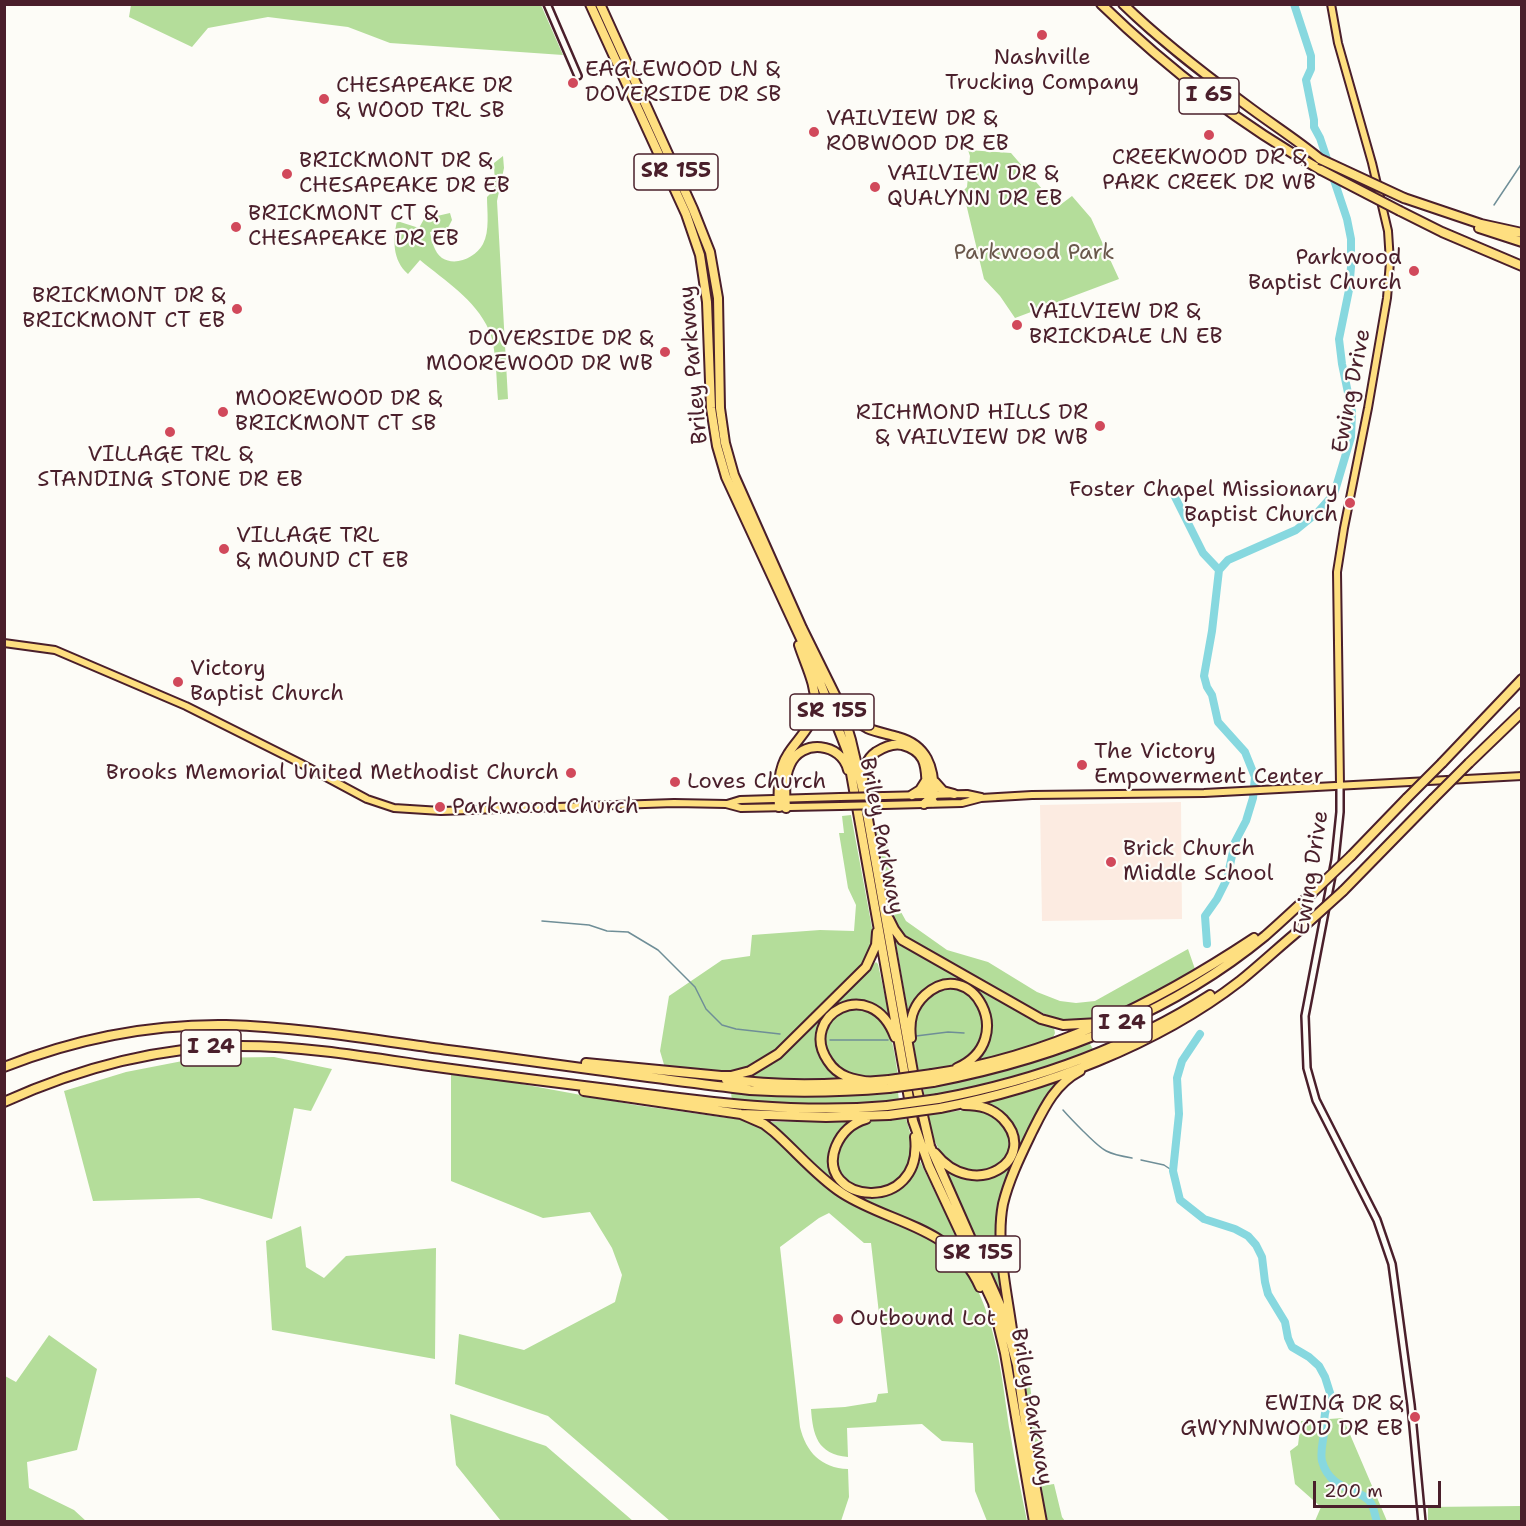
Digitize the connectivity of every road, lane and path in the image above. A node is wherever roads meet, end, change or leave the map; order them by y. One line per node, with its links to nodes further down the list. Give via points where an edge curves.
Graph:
1 (547, 4): 7 (street)
2 (1101, 4): 11 (highway, I 65, bridge, via 1146,47 1235,116 1292,154)
3 (1123, 4): 8 (highway, I 65, bridge, via 1204,73 1320,159)
4 (1331, 4): 19 (main road, Ewing Drive, via 1388,231 1390,262 1387,298 1337,572)
5 (601, 5): 15 (highway, Briley Parkway / SR 155, via 710,252 718,298 720,408 734,475)
6 (591, 8): 12 (highway, Briley Parkway / SR 155, via 693,234 705,278 717,446 726,477)
7 (578, 76)
8 (1425, 206): 9 (highway, I 65); 10 (highway)
9 (1521, 234)
10 (1521, 242)
11 (1521, 268)
12 (785, 604): 25 (highway, via 816,705 805,734 782,766); 26 (highway, Briley Parkway / SR 155, via 841,735)
13 (4, 643): 25 (main road, via 55,650 186,706 367,799 394,808 441,811 726,804 740,800)
14 (1521, 677): 29 (highway, I 24, bridge, via 1497,707)
15 (841, 707): 18 (highway, via 866,727 918,746 928,758); 20 (highway, Briley Parkway / SR 155)
16 (1521, 712): 30 (highway, I 24, bridge, via 1343,891)
17 (1521, 776): 19 (main road)
18 (931, 779): 20 (highway, via 922,759 898,744 873,754 866,763); 21 (highway, via 943,791); 22 (highway); 24 (highway)
19 (1340, 785): 23 (main road); 55 (street, Ewing Drive, via 1335,860 1305,1016 1306,1068 1319,1108 1377,1220 1392,1264)
20 (863, 791): 28 (highway, Briley Parkway / SR 155)
21 (954, 794): 23 (main road); 24 (main road)
22 (912, 795): 24 (main road); 25 (main road, bridge)
23 (981, 798): 24 (main road, via 962,802)
24 (930, 799): 25 (main road, bridge, via 884,805)
25 (782, 803): 26 (highway, via 795,757 811,747 829,748 847,766)
26 (862, 827): 27 (highway, Briley Parkway / SR 155)
27 (875, 901): 33 (highway, Briley Parkway / SR 155); 38 (highway, via 877,937 870,962 801,1032 769,1061 750,1071 731,1076)
28 (884, 908): 31 (highway, via 902,940 1041,1018 1063,1025); 36 (highway, Briley Parkway / SR 155)
29 (1288, 916): 31 (highway, via 1188,979); 40 (highway, I 24, via 1194,985 1120,1025 1035,1058)
30 (1271, 953): 34 (highway, via 1239,981 1193,1012); 44 (highway, I 24, via 1201,1001 1130,1039 1077,1061)
31 (1109, 1021): 37 (highway, via 1029,1052)
32 (509, 1058): 35 (highway, I 24, via 257,1026 174,1027 84,1041); 38 (highway); 42 (highway, I 24, via 750,1090 830,1092)
33 (903, 1061): 41 (highway, via 892,1029 876,1010 862,1005 839,1008 821,1032 823,1054 846,1077); 49 (highway, Briley Parkway / SR 155)
34 (1098, 1062): 45 (highway); 52 (highway, via 1069,1078 1051,1096 1006,1193 1001,1239)
35 (4, 1067)
36 (913, 1072): 37 (highway, via 912,1014 930,991 954,985 968,989 981,1001 987,1014 987,1029 975,1056); 50 (highway, Briley Parkway / SR 155)
37 (943, 1073): 40 (highway)
38 (695, 1074): 41 (highway, via 783,1084)
39 (524, 1078): 43 (highway, I 24, via 299,1049 241,1046 130,1059 69,1075); 46 (highway, I 24, via 763,1108); 47 (highway, via 608,1096)
40 (932, 1078): 42 (highway, I 24, bridge)
41 (872, 1082): 42 (highway)
42 (889, 1084)
43 (4, 1102)
44 (939, 1104): 45 (highway); 46 (highway, I 24, bridge)
45 (951, 1106): 50 (highway, via 980,1106 1002,1119 1013,1137 1009,1159 996,1172 969,1176 947,1165)
46 (888, 1111): 48 (highway)
47 (741, 1114): 48 (highway); 51 (highway, via 773,1131 842,1193 926,1231 952,1248 977,1281)
48 (877, 1116): 49 (highway, via 857,1122 847,1130 834,1157 836,1172 843,1183 867,1194 890,1190 911,1170 916,1148)
49 (913, 1120): 51 (highway, Briley Parkway / SR 155, via 929,1166 993,1303)
50 (930, 1146): 52 (highway, Briley Parkway / SR 155, via 1001,1307)
51 (1005, 1353): 53 (highway, Briley Parkway / SR 155)
52 (1017, 1365): 54 (highway, Briley Parkway / SR 155)
53 (1034, 1521)
54 (1042, 1521)
55 (1422, 1521)

